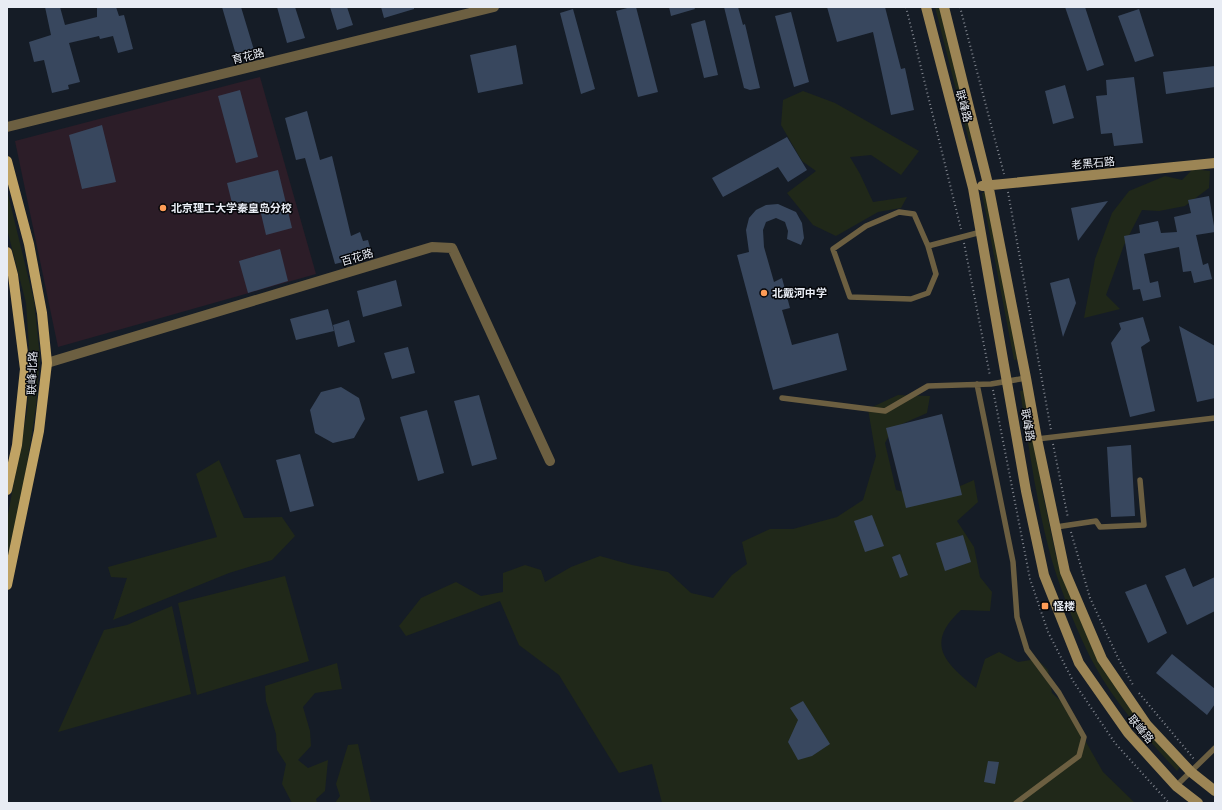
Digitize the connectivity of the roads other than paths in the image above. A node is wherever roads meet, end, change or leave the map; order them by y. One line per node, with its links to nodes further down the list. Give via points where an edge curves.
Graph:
1 (494, 7): 4 (street, 育花路)
2 (926, 7): 8 (main road, 联峰路)
3 (944, 7): 7 (main road, 联峰路)
4 (7, 128)
5 (7, 161): 12 (main road, 联峰北路, via 29,244 42,313)
6 (1215, 163): 7 (main road, 老黑石路)
7 (988, 184): 8 (main road, 老黑石路); 13 (main road, 联峰路)
8 (973, 188): 9 (main road, 联峰路)
9 (981, 232): 10 (lane); 14 (main road, 联峰路)
10 (928, 246): 10 (lane, via 936,274 928,293 910,299 850,297 833,249 866,226 899,212 914,214)
11 (7, 252): 21 (main road, 联峰北路, via 13,275 25,369 17,445)
12 (47, 363): 19 (street, 百花路, via 432,247 452,248); 23 (main road, 联峰北路, via 39,432)
13 (1026, 378): 14 (lane); 18 (main road, 联峰路)
14 (1008, 381): 15 (lane); 26 (main road, 联峰路, via 1026,491 1044,575 1079,663 1128,733)
15 (977, 384): 16 (lane, via 928,386 885,411); 28 (lane, via 1013,562 1017,617 1027,650 1059,693 1084,738 1080,756)
16 (782, 398)
17 (1215, 418): 18 (lane)
18 (1037, 439): 22 (main road, 联峰路)
19 (550, 461)
20 (1140, 480): 22 (lane, via 1144,525 1100,527 1096,521)
21 (7, 490)
22 (1056, 527): 25 (main road, 联峰路, via 1065,572 1102,659 1147,725)
23 (7, 585)
24 (1215, 748): 25 (lane)
25 (1191, 772): 26 (lane); 27 (main road, 联峰路)
26 (1176, 786): 29 (main road, 联峰路)
27 (1215, 791)
28 (1016, 803)
29 (1198, 803)

